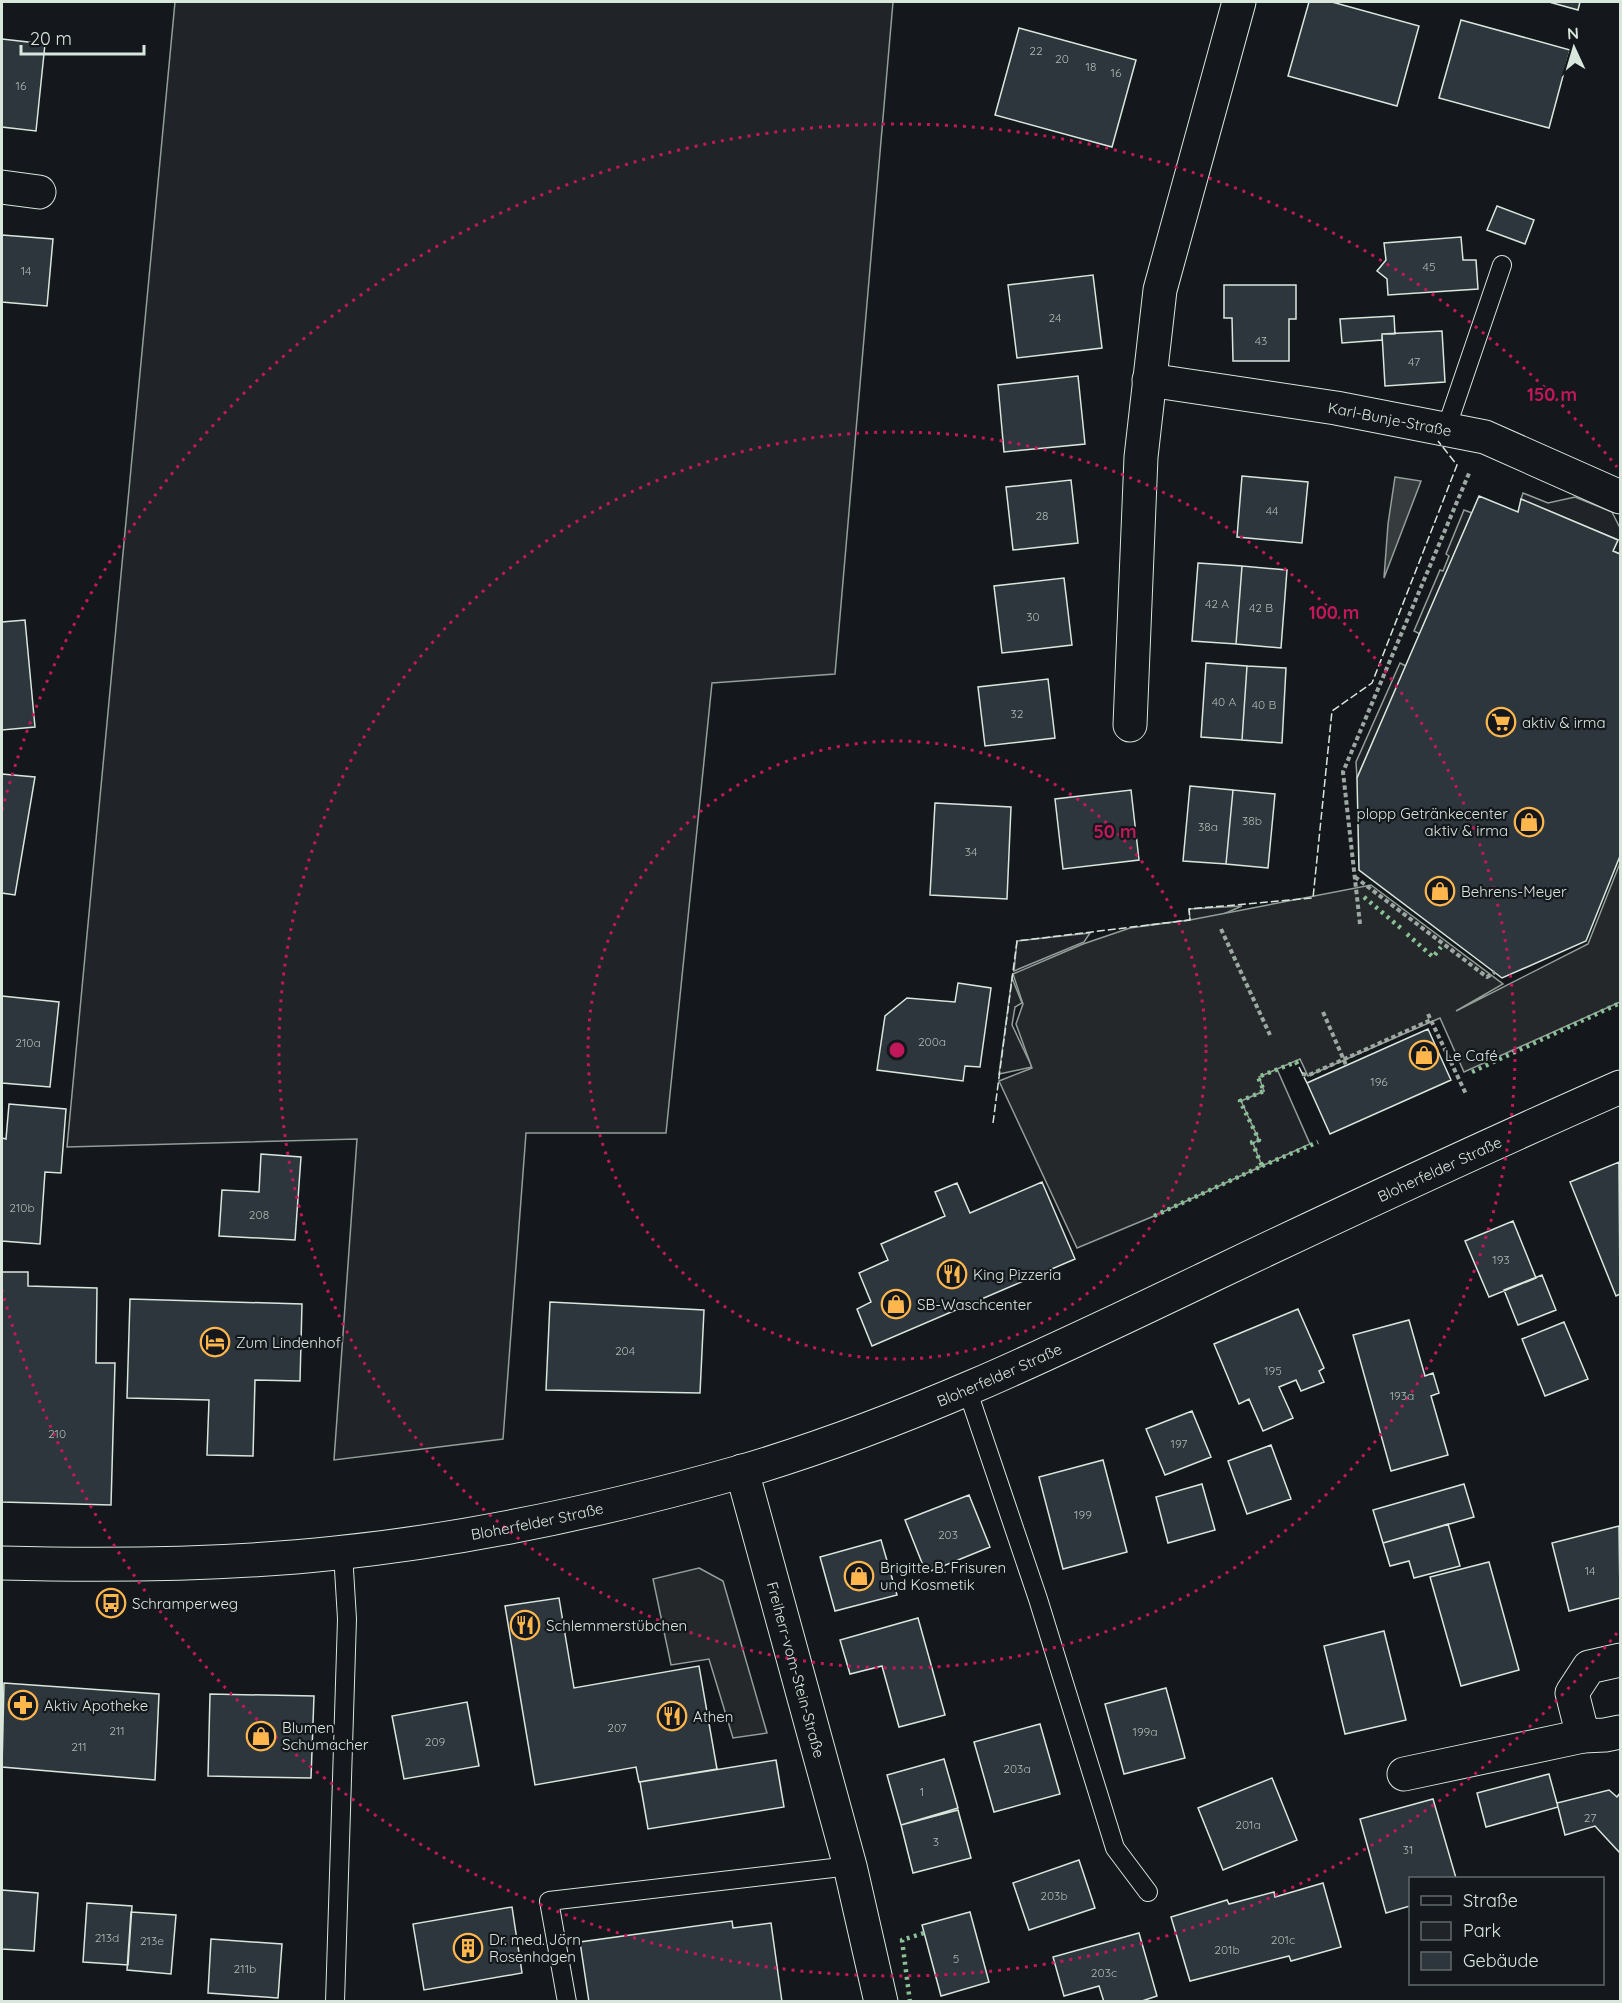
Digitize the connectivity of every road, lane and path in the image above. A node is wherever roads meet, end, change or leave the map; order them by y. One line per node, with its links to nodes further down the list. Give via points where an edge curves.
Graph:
1 (1239, 2): 5 (street, via 1160,290)
2 (2, 187): 3 (street)
3 (39, 192)
4 (1502, 265): 6 (lane)
5 (1149, 380): 6 (street, Karl-Bunje-Straße); 9 (street)
6 (1446, 429): 7 (street, Karl-Bunje-Straße)
7 (1485, 437): 8 (street, Karl-Bunje-Straße); 10 (path, via 1343,772)
8 (1620, 497)
9 (1130, 725)
10 (1355, 877): 11 (path); 13 (path, via 1487,977)
11 (1360, 924)
12 (1221, 930): 17 (path)
13 (1495, 972)
14 (1323, 1012): 18 (path)
15 (1428, 1014): 16 (path)
16 (1431, 1020): 18 (path); 21 (path)
17 (1270, 1035)
18 (1345, 1063): 19 (path)
19 (1302, 1074)
20 (1620, 1087): 22 (street, Bloherfelder Straße)
21 (1466, 1094)
22 (967, 1389): 23 (street, Bloherfelder Straße, via 861,1431); 31 (lane, via 1038,1599 1115,1848)
23 (742, 1471): 24 (street, Bloherfelder Straße, via 507,1527); 30 (street, Freiherr-vom-Stein-Straße)
24 (343, 1553): 25 (street, Bloherfelder Straße, via 113,1565); 32 (lane, via 347,1619)
25 (2, 1563)
26 (1620, 1660): 28 (street, via 1589,1667 1572,1693)
27 (1620, 1732): 28 (street)
28 (1583, 1736): 29 (street)
29 (1404, 1774)
30 (849, 1866): 33 (lane, via 549,1901); 34 (street, Freiherr-vom-Stein-Straße)
31 (1148, 1892)
32 (334, 2001)
33 (567, 2001)
34 (881, 2001)

